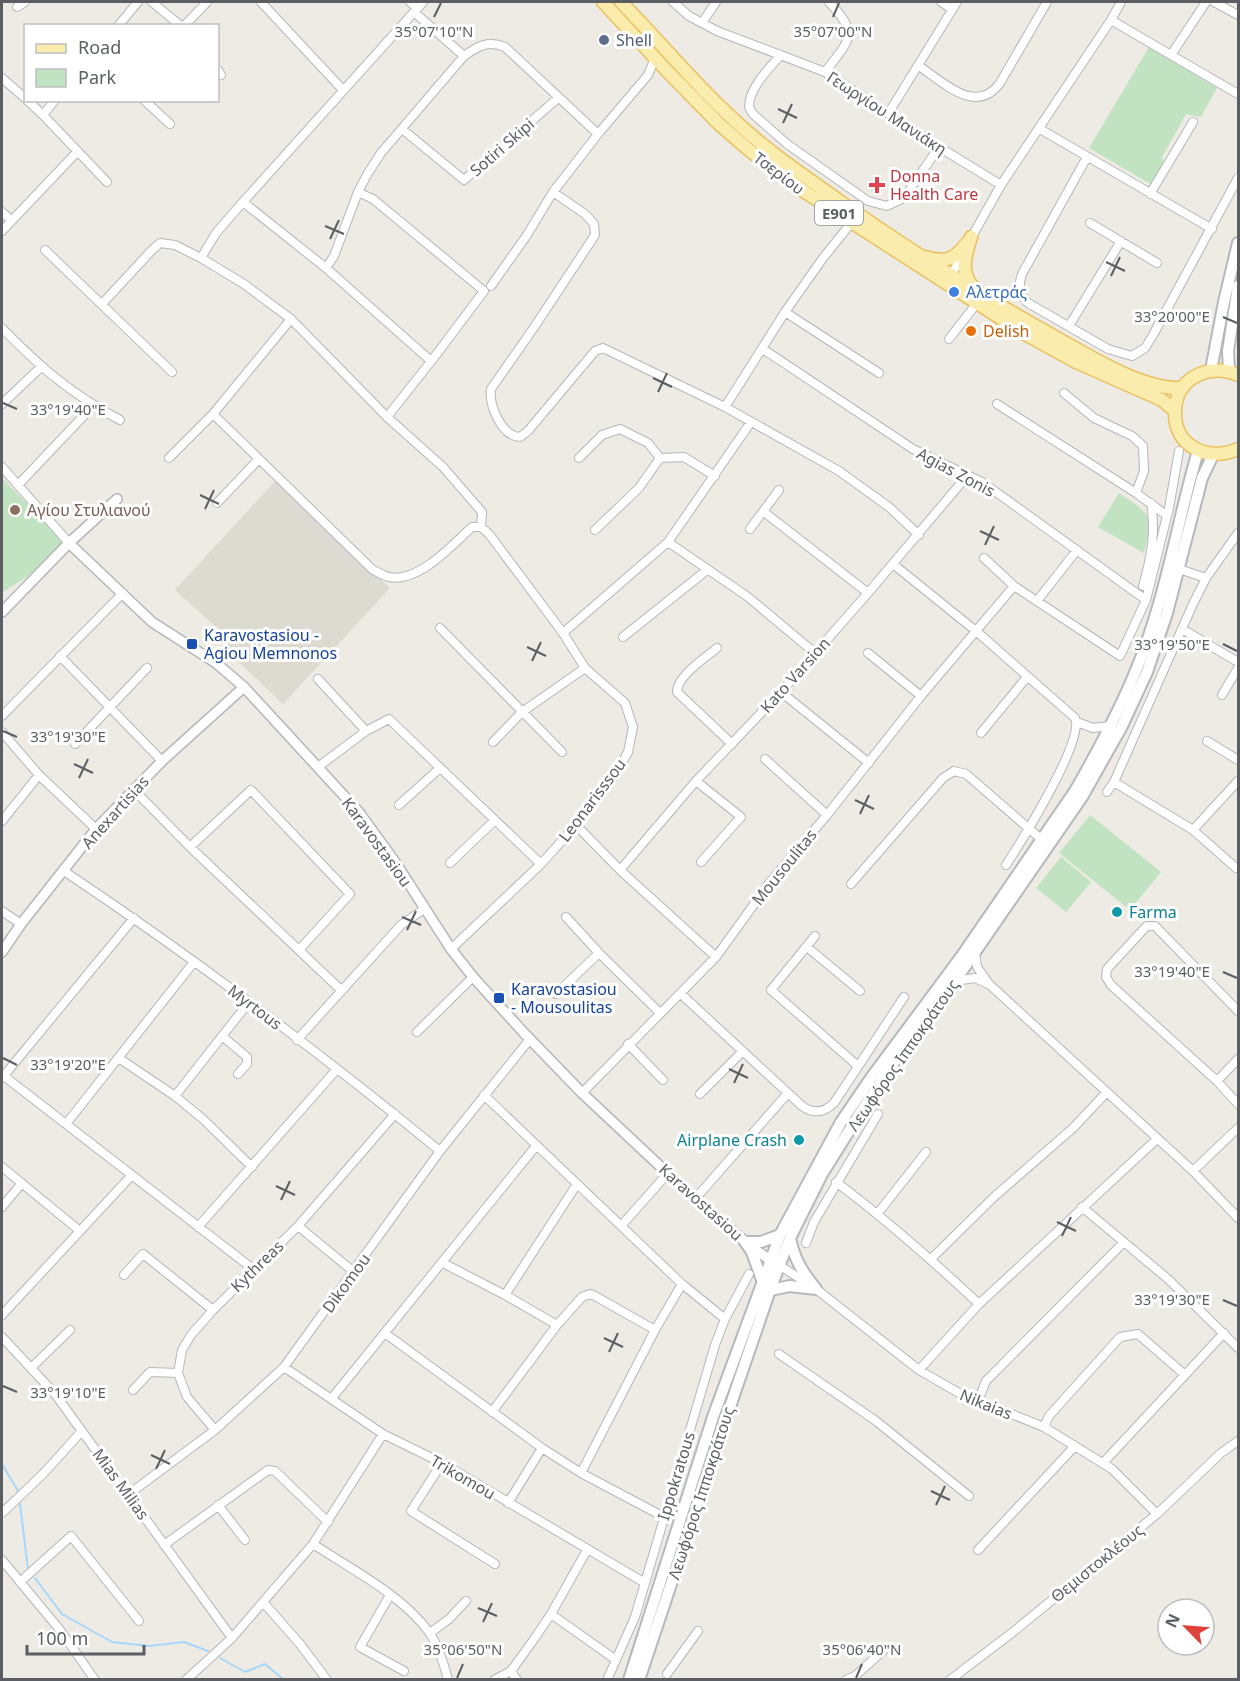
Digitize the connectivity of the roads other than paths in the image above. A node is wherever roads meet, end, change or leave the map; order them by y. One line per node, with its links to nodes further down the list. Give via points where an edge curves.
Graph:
1 (25, 2): 19 (street)
2 (138, 2): 25 (street)
3 (152, 2): 26 (street)
4 (207, 2): 27 (street)
5 (261, 2): 37 (street)
6 (410, 2): 21 (street)
7 (423, 2): 21 (street)
8 (603, 2): 31 (main road, Τσερίου / E901)
9 (621, 2): 71 (main road, Τσερίου / E901, via 750,135)
10 (673, 2): 24 (street, Γεωργίου Μανιάκη)
11 (716, 2): 24 (street)
12 (829, 2): 34 (street, via 845,19 849,33 844,47)
13 (941, 2): 20 (street)
14 (957, 2): 20 (street)
15 (1047, 2): 32 (street, via 1000,83 983,98 960,93)
16 (1121, 2): 23 (street)
17 (1206, 2): 29 (street)
18 (1214, 2): 22 (street)
19 (17, 7)
20 (952, 9): 32 (street)
21 (416, 10): 30 (street); 37 (street)
22 (1239, 15)
23 (1111, 20): 29 (street); 49 (street)
24 (702, 23): 28 (street, Γεωργίου Μανιάκη)
25 (120, 24)
26 (180, 24)
27 (184, 24)
28 (781, 55): 34 (street, Γεωργίου Μανιάκη); 51 (street, via 752,94 748,107 787,144 868,201 887,206 904,198)
29 (1171, 55): 38 (street)
30 (464, 56): 40 (street, via 487,43 505,47); 48 (street)
31 (655, 58): 33 (main road, Τσερίου / E901); 35 (street)
32 (919, 66): 44 (street)
33 (667, 71): 35 (street); 63 (main road, Τσερίου / E901, via 749,150)
34 (825, 72): 44 (street, Γεωργίου Μανιάκη)
35 (648, 75): 50 (street)
36 (2, 78): 39 (street)
37 (343, 90): 60 (street)
38 (1239, 94)
39 (24, 98)
40 (558, 98): 48 (street, Sotiri Skipi, via 464,180); 50 (street)
41 (28, 102): 45 (street)
42 (53, 102): 45 (street)
43 (146, 102): 47 (street)
44 (888, 114): 51 (street, Γεωργίου Μανιάκη)
45 (43, 115): 52 (street)
46 (1193, 122): 59 (street)
47 (170, 124)
48 (402, 129): 57 (street, via 381,153)
49 (1040, 129): 53 (street); 56 (street)
50 (598, 135): 58 (street)
51 (939, 147): 56 (street, Γεωργίου Μανιάκη)
52 (77, 152): 55 (street); 62 (street)
53 (1087, 157): 59 (street); 82 (street, via 1020,282 1022,297 1028,303)
54 (1239, 178): 65 (street)
55 (107, 182)
56 (1001, 185): 67 (street)
57 (358, 192): 74 (street); 86 (street, via 373,199 483,291)
58 (554, 192): 76 (street); 97 (street, via 585,214 594,224 595,235 491,389 489,398 497,417 514,437 520,437 595,351 603,348)
59 (1150, 194): 65 (street)
60 (243, 202): 72 (street); 74 (street)
61 (2, 212): 62 (street)
62 (12, 220): 66 (street)
63 (852, 222): 78 (main road, Τσερίου / E901); 80 (street)
64 (1090, 223): 68 (street)
65 (1212, 229): 82 (street, via 1145,348 1132,356 1108,349)
66 (2, 231)
67 (971, 237): 71 (main road, via 956,256 947,260); 75 (street); 78 (main road, via 964,257 965,273)
68 (1120, 241): 73 (street); 82 (street)
69 (1239, 243): 88 (main road)
70 (45, 250): 79 (street)
71 (915, 254): 75 (main road, Τσερίου / E901)
72 (201, 258): 79 (street, via 175,245 160,243); 81 (street)
73 (1157, 263)
74 (326, 268): 86 (street)
75 (953, 277): 78 (main road, E901)
76 (491, 286)
77 (1239, 286): 91 (main road, via 1228,351)
78 (982, 301): 84 (street); 92 (main road, Τσερίου / E901, via 1112,368 1160,386); 98 (main road, Τσερίου / E901, via 1025,334 1162,400)
79 (102, 304): 89 (street)
80 (785, 312): 85 (street); 90 (street)
81 (291, 320): 99 (street); 100 (street)
82 (1069, 326)
83 (2, 328): 87 (street)
84 (949, 339)
85 (763, 349): 97 (street); 113 (street, Agias Zonis, via 904,443)
86 (431, 361): 100 (street)
87 (41, 367): 94 (street); 96 (street)
88 (1211, 370): 91 (main road); 92 (main road, via 1200,373)
89 (172, 372)
90 (879, 373)
91 (1234, 373)
92 (1182, 388): 98 (main road)
93 (1064, 393): 116 (street, via 1094,418 1132,436 1143,446 1144,471)
94 (2, 404)
95 (997, 404): 116 (street)
96 (93, 406): 101 (street); 114 (street)
97 (725, 407): 102 (street)
98 (1175, 411): 105 (main road, via 1181,435)
99 (213, 414): 107 (street); 110 (street)
100 (387, 417): 123 (street, via 443,467 472,500 482,512)
101 (120, 420)
102 (751, 422): 112 (street); 127 (street, via 838,471)
103 (1239, 449): 106 (main road)
104 (1179, 451): 121 (street)
105 (1198, 451): 106 (main road); 122 (main road, Λεωφόρος Ιπποκράτους)
106 (1213, 455): 133 (main road, Λεωφόρος Ιπποκράτους, via 1202,478)
107 (169, 458)
108 (579, 458): 109 (street, via 602,435 620,429 648,443)
109 (660, 458): 112 (street, via 684,457); 125 (street, via 639,488)
110 (259, 459): 118 (street); 123 (street, via 372,569 389,578 408,576 428,566 472,527)
111 (2, 466): 114 (street)
112 (715, 476): 128 (street)
113 (968, 476): 127 (street, Kato Varsion); 130 (street, Agias Zonis)
114 (18, 485): 129 (street)
115 (779, 490): 120 (street)
116 (1136, 492): 119 (street)
117 (117, 500): 129 (street)
118 (217, 503)
119 (1151, 503): 121 (street); 137 (street, via 1152,554)
120 (764, 512): 124 (street); 139 (street)
121 (1167, 515): 122 (street); 140 (street)
122 (1182, 516): 166 (main road, Λεωφόρος Ιπποκράτους, via 1138,667)
123 (481, 527): 146 (street, Leonarisssou)
124 (750, 529)
125 (595, 530)
126 (1239, 533): 135 (street)
127 (919, 534): 132 (street, Kato Varsion)
128 (668, 542): 134 (street); 146 (street)
129 (69, 543): 138 (street, Karavostasiou); 142 (street)
130 (1077, 550): 140 (street, Agias Zonis); 141 (street)
131 (984, 558): 136 (street)
132 (893, 564): 139 (street, Kato Varsion); 145 (street)
133 (1179, 569): 135 (street); 217 (main road, Λεωφόρος Ιπποκράτους, via 1147,672 1122,726 1082,796)
134 (707, 570): 147 (street); 149 (street, via 748,597)
135 (1206, 578): 144 (street)
136 (1014, 586): 141 (street); 145 (street, Mousoulitas)
137 (1143, 586)
138 (123, 593): 151 (street); 158 (street, Karavostasiou, via 152,622 216,663)
139 (868, 593): 149 (street, Kato Varsion)
140 (1146, 600): 141 (street, via 1122,654 1117,655)
141 (1037, 601)
142 (2, 612)
143 (440, 628): 163 (street)
144 (1182, 629): 152 (street); 186 (street)
145 (976, 632): 156 (street); 161 (street, Mousoulitas)
146 (563, 633): 154 (street, Leonarisssou)
147 (623, 637)
148 (717, 648): 174 (street, via 682,678 677,692)
149 (815, 653): 159 (street, Kato Varsion)
150 (868, 653): 161 (street)
151 (60, 656): 162 (street); 164 (street)
152 (1239, 662)
153 (147, 668): 162 (street)
154 (585, 668): 163 (street); 193 (street, Leonarisssou, via 625,703 633,727 628,752 616,774)
155 (1239, 668): 160 (street)
156 (1027, 677): 165 (street); 170 (street)
157 (318, 680): 168 (street)
158 (244, 687): 179 (street, Anexartisias); 181 (street, Karavostasiou)
159 (781, 692): 174 (street, Kato Varsion); 180 (street)
160 (1222, 694)
161 (921, 696): 180 (street, Mousoulitas)
162 (110, 707): 173 (street); 179 (street)
163 (522, 712): 172 (street); 176 (street)
164 (2, 716)
165 (1076, 720): 167 (street); 194 (street, via 1064,764)
166 (1110, 726): 167 (street); 175 (main road, Λεωφόρος Ιπποκράτους)
167 (1093, 728): 175 (street)
168 (366, 731): 181 (street); 182 (street, via 389,719)
169 (2, 732): 183 (street)
170 (981, 733)
171 (1207, 741): 178 (street)
172 (493, 742)
173 (75, 744)
174 (732, 744): 185 (street, Kato Varsion)
175 (1101, 744): 197 (main road, Λεωφόρος Ιπποκράτους, via 1075,791)
176 (562, 752)
177 (765, 759): 190 (street)
178 (1239, 759)
179 (162, 761): 187 (street, Anexartisias)
180 (869, 763): 190 (street, Mousoulitas)
181 (318, 767): 207 (street, Karavostasiou, via 358,811)
182 (440, 768): 189 (street); 192 (street)
183 (39, 775): 191 (street); 195 (street)
184 (1239, 781): 196 (street)
185 (696, 782): 199 (street, via 741,817); 204 (street, Kato Varsion)
186 (1114, 782): 188 (street); 196 (street)
187 (134, 790): 195 (street, Anexartisias); 198 (street)
188 (1107, 792)
189 (399, 805)
190 (827, 815): 219 (street, Mousoulitas, via 770,882)
191 (2, 821)
192 (494, 821): 200 (street); 201 (street)
193 (576, 825): 201 (street, Leonarisssou); 204 (street)
194 (1029, 828): 197 (street); 202 (street); 206 (street, via 966,774 954,771 943,778)
195 (96, 829): 205 (street, Anexartisias)
196 (1192, 830): 203 (street)
197 (1041, 839): 278 (main road, Λεωφόρος Ιπποκράτους, via 841,1122 814,1169)
198 (190, 847): 215 (street); 215 (street, via 251,790 350,894)
199 (702, 862)
200 (450, 863)
201 (541, 864): 214 (street, Leonarisssou)
202 (1006, 865)
203 (1236, 868)
204 (620, 870): 219 (street)
205 (64, 871): 210 (street, Myrtous); 211 (street, Anexartisias)
206 (851, 884)
207 (424, 909): 214 (street, Karavostasiou); 224 (street, via 401,924)
208 (2, 910): 211 (street)
209 (566, 917): 218 (street)
210 (134, 918): 220 (street, Myrtous); 243 (street)
211 (21, 924): 216 (street, Anexartisias)
212 (815, 936): 213 (street)
213 (807, 946): 225 (street); 240 (street, via 771,990)
214 (451, 949): 221 (street, Karavostasiou)
215 (299, 950): 224 (street)
216 (2, 952)
217 (975, 952): 222 (main road, Λεωφόρος Ιπποκράτους); 223 (street, via 977,967)
218 (599, 953): 226 (street); 231 (street)
219 (716, 957): 227 (street, Mousoulitas)
220 (194, 962): 229 (street, Myrtous); 238 (street)
221 (473, 977): 232 (street); 234 (street, Karavostasiou)
222 (955, 981): 223 (street, via 975,978); 278 (main road, Λεωφόρος Ιπποκράτους, via 862,1110)
223 (989, 984): 246 (street)
224 (341, 990): 235 (street)
225 (860, 991)
226 (555, 994)
227 (681, 994): 231 (street, Mousoulitas); 237 (street)
228 (904, 997): 240 (street)
229 (249, 1002): 233 (street); 235 (street, Myrtous)
230 (1239, 1011): 245 (street, via 1155,926 1147,926 1107,969 1111,985)
231 (660, 1013): 236 (street, Mousoulitas)
232 (417, 1032)
233 (222, 1036): 242 (street, via 247,1057 247,1064); 251 (street)
234 (530, 1039): 247 (street, Karavostasiou); 250 (street, Dikomou)
235 (297, 1040): 241 (street, Myrtous)
236 (628, 1044): 244 (street); 247 (street, Mousoulitas)
237 (743, 1051): 248 (street); 249 (street)
238 (120, 1059): 251 (street); 255 (street)
239 (1239, 1059): 245 (street)
240 (858, 1066): 248 (street, via 834,1103 823,1111 807,1109)
241 (337, 1069): 253 (street, Myrtous); 262 (street)
242 (238, 1074)
243 (3, 1077): 255 (street)
244 (663, 1080)
245 (1217, 1081): 252 (street)
246 (1107, 1092): 257 (street); 283 (street)
247 (582, 1093): 264 (street, Karavostasiou)
248 (788, 1093): 269 (street)
249 (700, 1094)
250 (484, 1095): 258 (street); 259 (street, Dikomou)
251 (175, 1096): 262 (street)
252 (1239, 1104)
253 (395, 1114): 259 (street, Myrtous); 274 (street, Kythreas)
254 (878, 1114): 266 (street)
255 (66, 1124): 265 (street)
256 (1239, 1128): 263 (street)
257 (1157, 1138): 263 (street); 270 (street)
258 (536, 1146): 268 (street); 284 (street)
259 (440, 1151): 286 (street, Dikomou)
260 (926, 1152): 272 (street)
261 (2, 1167): 267 (street)
262 (252, 1167): 276 (street)
263 (1193, 1171): 273 (street)
264 (668, 1173): 269 (street, Karavostasiou); 275 (street)
265 (132, 1175): 276 (street); 277 (street)
266 (836, 1182): 272 (street); 280 (street)
267 (22, 1183): 271 (street); 277 (street)
268 (577, 1184): 275 (street); 293 (street)
269 (695, 1199): 279 (street, Karavostasiou)
270 (1082, 1207): 281 (street); 294 (street)
271 (2, 1208)
272 (878, 1213): 283 (street)
273 (1239, 1218)
274 (298, 1226): 285 (street, Kythreas); 286 (street)
275 (621, 1226): 290 (street)
276 (198, 1227): 285 (street)
277 (80, 1231): 296 (street)
278 (785, 1237): 279 (main road); 282 (main road, Λεωφόρος Ιπποκράτους); 291 (main road)
279 (745, 1242): 282 (street, Karavostasiou); 289 (main road)
280 (806, 1243)
281 (1123, 1243): 301 (street, via 1168,1278); 313 (street, via 986,1382)
282 (774, 1259): 289 (main road, Λεωφόρος Ιπποκράτους); 291 (street, Nikaias); 292 (main road, Λεωφόρος Ιπποκράτους)
283 (931, 1259): 294 (street)
284 (443, 1263): 293 (street); 302 (street)
285 (252, 1269): 295 (street, Kythreas)
286 (354, 1272): 306 (street, Dikomou)
287 (749, 1274): 297 (street, Ippokratous)
288 (124, 1275): 295 (street, via 143,1254)
289 (762, 1280): 362 (main road, Λεωφόρος Ιπποκράτους)
290 (682, 1284): 297 (street); 300 (street)
291 (816, 1289): 292 (main road, via 790,1286); 308 (street, Nikaias)
292 (770, 1290): 363 (main road, Λεωφόρος Ιπποκράτους)
293 (504, 1295): 298 (street)
294 (979, 1304): 308 (street)
295 (213, 1310): 309 (street, Kythreas, via 182,1350)
296 (2, 1316)
297 (725, 1319): 331 (street, Ippokratous)
298 (557, 1325): 300 (street, via 582,1297 590,1294); 314 (street)
299 (70, 1330): 307 (street)
300 (655, 1330): 324 (street)
301 (1224, 1333): 304 (street); 310 (street)
302 (386, 1334): 312 (street); 314 (street)
303 (2, 1337): 307 (street, Mias Milias)
304 (1239, 1348)
305 (779, 1354): 326 (street, via 876,1421)
306 (284, 1367): 312 (street, Trikomou); 316 (street, Dikomou)
307 (31, 1368): 317 (street, Mias Milias)
308 (919, 1370): 313 (street, Nikaias)
309 (178, 1373): 311 (street, via 150,1372); 316 (street, via 187,1396)
310 (1185, 1375): 315 (street, via 1138,1334 1120,1337 1049,1416); 323 (street)
311 (133, 1390)
312 (332, 1398): 318 (street, Trikomou)
313 (978, 1401): 315 (street, Nikaias)
314 (492, 1412): 321 (street)
315 (1044, 1427): 320 (street, Nikaias)
316 (215, 1430): 325 (street, Dikomou)
317 (81, 1432): 325 (street, Mias Milias); 329 (street)
318 (383, 1434): 322 (street, Trikomou); 332 (street)
319 (1239, 1441): 330 (street, Θεμιστοκλέους, via 1221,1453)
320 (1075, 1446): 323 (street, Nikaias); 337 (street)
321 (543, 1449): 324 (street); 327 (street)
322 (442, 1463): 327 (street, Trikomou); 339 (street, via 411,1511)
323 (1102, 1463): 330 (street, Nikaias)
324 (581, 1473): 331 (street)
325 (129, 1494): 335 (street, Mias Milias)
326 (969, 1496)
327 (508, 1503): 336 (street, Trikomou)
328 (218, 1505): 332 (street, via 264,1471 271,1470); 333 (street); 335 (street)
329 (2, 1513)
330 (1157, 1514): 365 (street, Θεμιστοκλέους)
331 (664, 1517): 341 (street, Ippokratous)
332 (328, 1522): 334 (street)
333 (245, 1540)
334 (313, 1544): 342 (street); 344 (street)
335 (164, 1545): 349 (street, Mias Milias)
336 (587, 1550): 341 (street, Trikomou); 345 (street)
337 (978, 1551)
338 (2, 1560): 340 (street)
339 (495, 1564)
340 (20, 1582): 346 (street, via 71,1536); 355 (street)
341 (645, 1583): 351 (street, Ippokratous)
342 (390, 1595): 348 (street); 352 (street, via 360,1647)
343 (466, 1601): 348 (street)
344 (263, 1602): 349 (street); 357 (street)
345 (551, 1614): 351 (street); 353 (street)
346 (139, 1621)
347 (698, 1631): 354 (street)
348 (430, 1633): 358 (street)
349 (232, 1638): 356 (street)
350 (886, 1648): 364 (street)
351 (616, 1660): 361 (street, Ippokratous)
352 (404, 1671)
353 (511, 1671): 359 (street); 360 (street)
354 (667, 1674)
355 (95, 1680)
356 (186, 1680)
357 (327, 1680)
358 (448, 1680)
359 (494, 1680)
360 (517, 1680)
361 (607, 1680)
362 (628, 1680)
363 (639, 1680)
364 (846, 1680)
365 (950, 1680)

